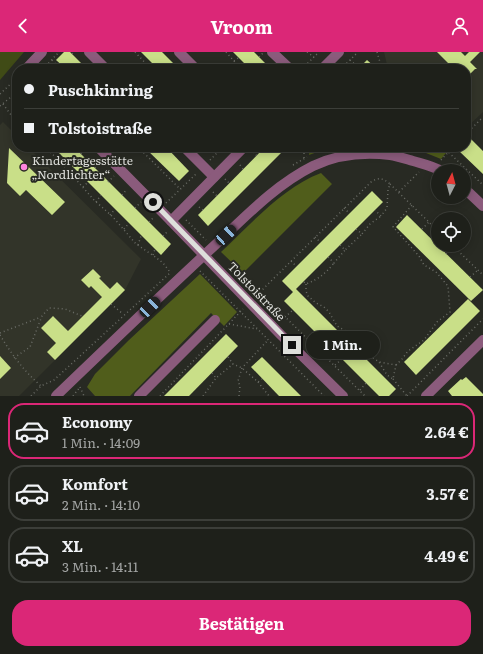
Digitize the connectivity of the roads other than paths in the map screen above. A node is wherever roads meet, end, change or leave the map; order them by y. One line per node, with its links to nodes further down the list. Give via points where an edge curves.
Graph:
1 (42, 52): 6 (street)
2 (89, 52): 7 (street)
3 (179, 52): 8 (street)
4 (272, 52): 9 (street)
5 (339, 52): 10 (street)
6 (31, 64)
7 (101, 64)
8 (191, 64)
9 (285, 64)
10 (327, 64)
11 (103, 152): 18 (street, Tolstoistraße)
12 (189, 152): 15 (street)
13 (242, 152): 15 (street)
14 (431, 167): 19 (street, via 391,155 368,154 351,155 314,165 292,177 270,194)
15 (214, 177): 18 (street)
16 (471, 195): 17 (street)
17 (483, 206)
18 (170, 225): 19 (street, Tolstoistraße)
19 (204, 255): 22 (street); 24 (street, Tolstoistraße)
20 (214, 320): 23 (street)
21 (483, 340): 25 (street)
22 (56, 396)
23 (139, 396)
24 (343, 396)
25 (426, 396)

